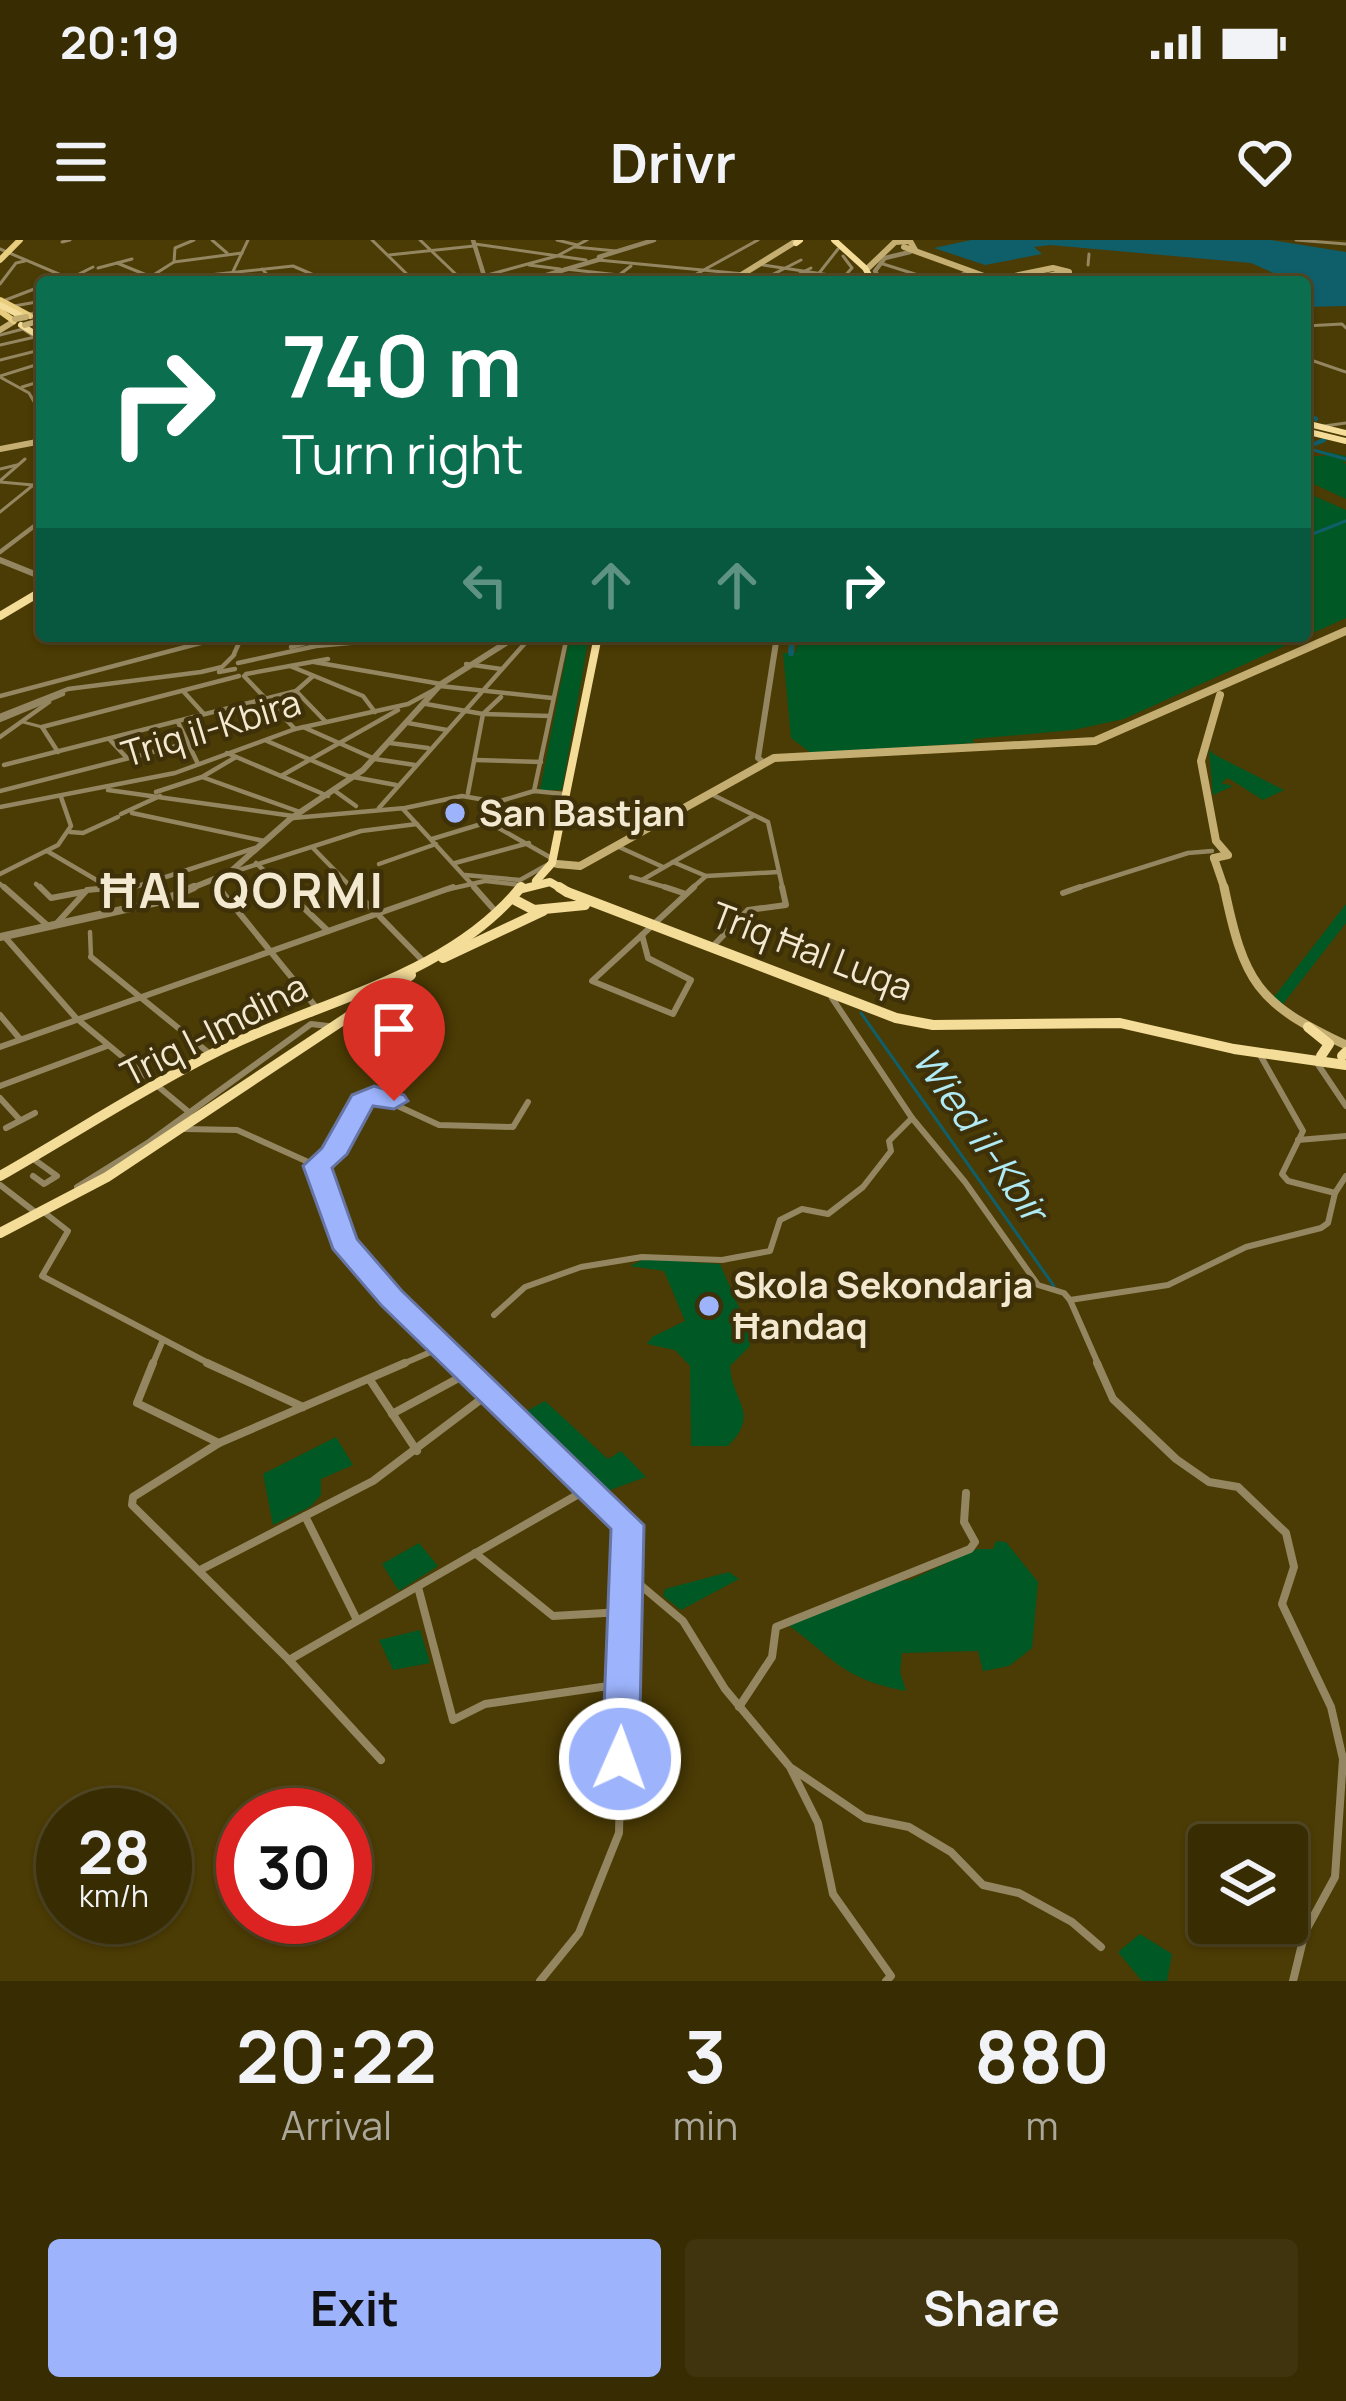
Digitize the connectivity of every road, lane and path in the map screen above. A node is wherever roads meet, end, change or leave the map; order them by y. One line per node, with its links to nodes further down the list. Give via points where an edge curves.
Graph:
1 (20, 240): 26 (main road)
2 (70, 240): 17 (street)
3 (208, 240): 15 (street); 32 (street)
4 (248, 240): 29 (street)
5 (372, 240): 33 (street)
6 (420, 240): 27 (street)
7 (497, 240): 23 (street)
8 (559, 240): 24 (street)
9 (587, 240): 24 (street)
10 (653, 240): 28 (street)
11 (758, 240): 54 (street)
12 (831, 240): 30 (highway); 83 (highway)
13 (1296, 240): 19 (street)
14 (1326, 240): 19 (street)
15 (192, 241): 42 (street, via 175,248)
16 (798, 241): 46 (main road)
17 (62, 242)
18 (893, 242): 21 (main road); 48 (main road)
19 (1334, 242): 22 (street)
20 (474, 243): 23 (street); 27 (street); 72 (street)
21 (908, 243): 35 (main road); 85 (main road, via 881,256)
22 (1346, 244)
23 (490, 246): 34 (street)
24 (576, 246): 28 (street); 34 (street)
25 (0, 249): 26 (street)
26 (10, 250): 38 (main road); 40 (street)
27 (432, 250): 33 (street); 71 (street)
28 (620, 251): 37 (street)
29 (242, 254): 32 (street); 57 (street)
30 (840, 254): 60 (street); 81 (street, via 852,268); 82 (highway)
31 (1090, 254): 47 (street)
32 (230, 255): 42 (street)
33 (388, 255): 70 (street)
34 (558, 256): 37 (street); 45 (street); 49 (street)
35 (928, 256): 43 (street, via 902,250); 55 (main road)
36 (132, 259): 41 (street)
37 (596, 259): 44 (street); 53 (street)
38 (0, 260)
39 (801, 260): 50 (street)
40 (26, 261): 61 (street); 91 (street)
41 (114, 262): 62 (street); 63 (street)
42 (175, 262): 64 (street); 65 (street)
43 (880, 262): 84 (street); 86 (street)
44 (634, 264): 54 (street); 58 (street, via 619,275)
45 (525, 265): 49 (street); 73 (street)
46 (763, 265): 50 (street); 59 (main road)
47 (1088, 265)
48 (869, 267)
49 (550, 268): 53 (street); 74 (street)
50 (784, 268): 56 (street); 78 (street)
51 (811, 268): 56 (street)
52 (262, 269): 57 (street); 68 (street); 69 (street, via 293,266)
53 (562, 269): 58 (street); 74 (street)
54 (704, 270): 59 (street); 76 (street)
55 (973, 270): 87 (street); 88 (main road)
56 (803, 271): 60 (street); 79 (street)
57 (232, 272): 66 (street); 67 (street)
58 (592, 272): 75 (street)
59 (748, 274): 77 (main road)
60 (819, 274): 80 (street)
61 (64, 275): 62 (street)
62 (75, 276)
63 (138, 276)
64 (154, 276)
65 (180, 276)
66 (207, 276)
67 (230, 276)
68 (268, 276)
69 (316, 276)
70 (409, 276)
71 (457, 276)
72 (485, 276)
73 (494, 276)
74 (543, 276)
75 (587, 276)
76 (694, 276)
77 (744, 276)
78 (769, 276)
79 (793, 276)
80 (826, 276)
81 (845, 276)
82 (867, 276)
83 (868, 276)
84 (874, 276)
85 (875, 276)
86 (923, 276)
87 (958, 276)
88 (989, 276)
89 (1021, 276): 90 (main road, via 1069,271)
90 (1052, 276)
91 (0, 284)
92 (36, 289): 94 (street)
93 (36, 302): 95 (street)
94 (1, 305): 95 (main road); 96 (highway)
95 (16, 306): 96 (main road)
96 (32, 326): 99 (main road); 100 (street); 101 (street)
97 (1311, 326): 98 (street)
98 (1346, 328)
99 (2, 330)
100 (0, 345)
101 (0, 360): 104 (street)
102 (1311, 360): 105 (street)
103 (36, 366): 104 (street)
104 (20, 370): 106 (street)
105 (1346, 372)
106 (0, 376): 108 (street)
107 (36, 382): 108 (street)
108 (16, 387): 109 (street); 110 (street)
109 (1, 389)
110 (36, 405)
111 (1346, 423): 112 (street)
112 (1311, 425)
113 (1311, 426): 115 (highway)
114 (1311, 426): 115 (highway)
115 (1346, 436)
116 (36, 442): 117 (main road)
117 (0, 449)
118 (0, 469): 119 (street, via 23,462)
119 (0, 482): 121 (street)
120 (36, 483): 121 (street)
121 (33, 485): 123 (street)
122 (0, 500): 123 (street)
123 (13, 502): 124 (street)
124 (0, 512)
125 (36, 525): 126 (street)
126 (0, 556): 127 (street)
127 (36, 574)
128 (36, 597): 129 (highway)
129 (0, 618)
130 (1346, 631): 158 (main road)
131 (204, 642): 153 (street)
132 (239, 642): 146 (street)
133 (313, 642): 146 (street)
134 (360, 642): 146 (street)
135 (506, 642): 143 (street)
136 (526, 642): 145 (street)
137 (562, 642): 155 (street)
138 (599, 642): 209 (highway)
139 (599, 642): 233 (highway)
140 (776, 642): 194 (street, via 758,758)
141 (328, 659): 142 (street)
142 (314, 662): 144 (street); 149 (street)
143 (466, 664): 145 (street); 149 (street)
144 (290, 666): 146 (street); 148 (street)
145 (501, 669): 152 (street)
146 (237, 670): 147 (street); 150 (street); 156 (street); 157 (street); 170 (street, via 68,689)
147 (107, 672)
148 (313, 676): 151 (street); 166 (street, via 364,696)
149 (438, 686): 152 (street); 159 (street, Triq il-Kbira); 160 (street)
150 (183, 691): 165 (street); 175 (street)
151 (296, 691): 157 (street); 173 (street)
152 (480, 693): 154 (street); 164 (street)
153 (0, 696)
154 (500, 698): 155 (street); 167 (street); 168 (street)
155 (552, 698): 169 (street)
156 (51, 699): 161 (street); 162 (street)
157 (267, 699): 165 (street); 176 (street)
158 (1212, 699): 163 (main road); 163 (main road); 232 (main road, via 1201,760)
159 (408, 704): 166 (street, Triq il-Kbira); 184 (street)
160 (426, 704): 164 (street); 174 (street)
161 (33, 706): 162 (street); 170 (street)
162 (42, 709): 171 (street)
163 (1169, 710): 194 (main road, via 1094,741)
164 (464, 711): 167 (street); 177 (street)
165 (203, 713): 172 (street)
166 (375, 713): 173 (street, Triq il-Kbira)
167 (484, 714): 168 (street); 193 (street)
168 (494, 715): 169 (street)
169 (550, 716): 195 (street)
170 (0, 718)
171 (23, 722): 175 (street); 178 (street)
172 (178, 722): 179 (street); 183 (street)
173 (326, 722): 176 (street, Triq il-Kbira)
174 (408, 723): 177 (street); 182 (street)
175 (42, 728): 186 (street)
176 (299, 728): 181 (street, Triq il-Kbira); 184 (street)
177 (447, 730): 185 (street)
178 (0, 737)
179 (122, 737): 180 (street); 188 (street)
180 (110, 740): 186 (street); 190 (street)
181 (264, 740): 187 (street, Triq il-Kbira); 191 (street)
182 (390, 742): 185 (street); 192 (street)
183 (188, 743): 188 (street); 196 (street)
184 (339, 743): 191 (street); 192 (street)
185 (430, 749): 197 (street)
186 (58, 752): 198 (street)
187 (227, 753): 189 (street); 196 (street, Triq il-Kbira)
188 (139, 757): 190 (street)
189 (236, 757): 200 (street); 201 (street)
190 (127, 758): 199 (street)
191 (310, 759): 200 (street); 205 (street)
192 (375, 759): 197 (street); 205 (street)
193 (476, 760): 195 (street); 208 (street)
194 (769, 760): 210 (main road); 233 (main road, via 580,866 565,868)
195 (541, 762): 207 (street)
196 (198, 764): 204 (street, Triq il-Kbira)
197 (415, 765): 203 (street)
198 (2, 766)
199 (58, 776): 202 (street); 206 (street)
200 (281, 776): 205 (street)
201 (202, 777): 211 (street); 221 (street)
202 (64, 785)
203 (397, 785): 205 (street); 215 (street)
204 (113, 788): 211 (street); 212 (street, Triq il-Kbira)
205 (341, 789): 214 (street); 217 (street)
206 (0, 791)
207 (534, 791): 209 (street); 213 (street)
208 (467, 793): 213 (street); 216 (street)
209 (564, 794): 233 (highway)
210 (711, 794): 220 (street); 229 (main road)
211 (156, 795): 219 (street); 221 (street)
212 (61, 797): 218 (street, Triq il-Kbira); 224 (street)
213 (496, 802): 222 (street)
214 (359, 807): 215 (street); 217 (street)
215 (379, 808): 216 (street)
216 (403, 808): 223 (street)
217 (312, 809): 221 (street)
218 (0, 810)
219 (132, 813): 224 (street); 225 (street)
220 (755, 815): 234 (street); 239 (street, via 768,822)
221 (291, 817): 225 (street)
222 (488, 822): 226 (street); 227 (street)
223 (417, 824): 226 (street); 228 (street)
224 (70, 832): 231 (street)
225 (264, 841): 230 (street)
226 (434, 841): 236 (street); 237 (street)
227 (529, 842): 233 (street); 236 (street)
228 (312, 846): 235 (street); 260 (street)
229 (619, 847): 238 (street); 252 (main road, via 568,875)
230 (255, 848): 240 (street); 251 (street, via 138,886)
231 (47, 851): 241 (street); 251 (street)
232 (1217, 855): 254 (street, via 1188,853); 281 (main road, via 1240,960 1267,998)
233 (552, 857): 244 (street, via 520,880); 247 (highway, Triq l-Imdina); 252 (highway)
234 (673, 862): 238 (street); 242 (street)
235 (256, 863): 240 (street); 265 (street)
236 (455, 863): 244 (street)
237 (380, 864)
238 (663, 867): 246 (street)
239 (778, 872): 242 (street); 268 (street, via 786,905 748,910)
240 (229, 873): 245 (street)
241 (0, 874)
242 (706, 876): 255 (street)
243 (632, 877): 246 (street)
244 (467, 879): 250 (street); 260 (street); 261 (street)
245 (212, 880): 263 (street, via 162,901); 269 (street)
246 (642, 880): 255 (street)
247 (530, 883): 250 (street); 252 (highway, Triq Ħal Luqa); 256 (highway, Triq l-Imdina)
248 (0, 884): 263 (street)
249 (36, 884): 253 (street, via 51,898)
250 (500, 884): 256 (street)
251 (105, 885): 253 (street)
252 (563, 888): 257 (highway); 258 (highway, Triq Ħal Luqa)
253 (83, 892): 263 (street)
254 (1063, 893)
255 (686, 894): 262 (street)
256 (515, 897): 259 (highway); 261 (highway, Triq l-Imdina)
257 (561, 905): 258 (highway, Triq Ħal Luqa); 259 (highway, Triq Ħal Luqa)
258 (600, 906): 262 (highway, Triq Ħal Luqa)
259 (543, 910): 276 (highway, Triq Ħal Luqa)
260 (376, 915): 265 (street); 271 (street)
261 (500, 916): 271 (highway, Triq l-Imdina)
262 (651, 923): 266 (street); 268 (highway, Triq Ħal Luqa)
263 (52, 926): 267 (street)
264 (90, 932): 270 (street)
265 (328, 932): 269 (street)
266 (641, 933): 266 (street, via 593,984 674,1014 691,980 648,958)
267 (2, 937): 278 (street)
268 (714, 945): 274 (highway, Triq Ħal Luqa)
269 (268, 952): 273 (street); 275 (street)
270 (91, 957): 273 (street)
271 (423, 961): 272 (highway, Triq l-Imdina)
272 (349, 995): 275 (highway, Triq l-Imdina); 276 (highway, via 343,1003)
273 (139, 996): 278 (street); 285 (street)
274 (832, 998): 286 (highway, Triq Ħal Luqa, via 934,1025 1102,1021); 299 (street)
275 (315, 1006): 279 (street); 280 (highway, via 337,1008); 285 (highway, Triq l-Imdina)
276 (357, 1007): 280 (highway, Triq Ħal Luqa)
277 (0, 1015): 282 (street)
278 (76, 1018): 282 (street); 283 (street)
279 (311, 1024): 280 (street); 298 (street)
280 (331, 1024): 293 (highway, Triq Ħal Luqa)
281 (1308, 1027): 288 (main road); 289 (highway, via 1330,1044)
282 (20, 1039): 284 (street)
283 (107, 1046): 291 (street); 292 (street)
284 (0, 1047)
285 (212, 1054): 292 (highway, Triq l-Imdina)
286 (1259, 1054): 287 (highway, Triq Ħal Luqa); 289 (street); 305 (street, via 1303,1131)
287 (1293, 1055): 288 (highway, Triq Ħal Luqa); 289 (highway, Triq Ħal Luqa)
288 (1345, 1055): 289 (highway, Triq Ħal Luqa)
289 (1321, 1060): 296 (street)
290 (0, 1073): 291 (street)
291 (4, 1084)
292 (157, 1087): 298 (street); 307 (highway, Triq l-Imdina)
293 (226, 1096): 301 (street, via 215,1113); 303 (highway, Triq Ħal Luqa)
294 (0, 1098): 300 (street)
295 (528, 1102): 308 (street, via 513,1127 485,1128 439,1125 374,1095)
296 (1346, 1106)
297 (35, 1113): 300 (street)
298 (190, 1113): 306 (street)
299 (913, 1118): 316 (street, via 1038,1286); 317 (street, via 863,1187 828,1214 802,1209 780,1220 770,1251 722,1261 595,1264 523,1287)
300 (20, 1120): 302 (street)
301 (223, 1125): 303 (street); 308 (street)
302 (6, 1128)
303 (176, 1132): 309 (highway, Triq Ħal Luqa)
304 (1346, 1136): 305 (street)
305 (1298, 1140): 313 (street, via 1282,1174)
306 (126, 1157): 309 (highway); 314 (street)
307 (32, 1158): 310 (street, via 57,1176 44,1184); 312 (highway, Triq l-Imdina)
308 (317, 1166): 319 (street, via 344,1243)
309 (117, 1173): 314 (highway, Triq Ħal Luqa)
310 (33, 1176)
311 (1346, 1176): 313 (street)
312 (0, 1181): 314 (street)
313 (1335, 1193): 316 (street, via 1321,1228 1268,1238 1203,1271 1118,1299)
314 (40, 1212): 315 (highway, Triq Ħal Luqa); 318 (street, via 68,1231 42,1276)
315 (0, 1233)
316 (1067, 1297): 344 (street, via 1113,1399 1176,1459 1251,1496 1286,1533 1294,1554 1282,1604 1331,1707 1343,1759 1335,1877 1305,1932)
317 (494, 1315)
318 (162, 1342): 323 (street); 325 (street, via 137,1403)
319 (440, 1348): 320 (street); 321 (street)
320 (469, 1372): 322 (street); 324 (street)
321 (370, 1379): 323 (street); 324 (street)
322 (488, 1393): 326 (street); 327 (street)
323 (303, 1407): 325 (street)
324 (392, 1414): 326 (street)
325 (219, 1443): 331 (street, via 133,1497 132,1505)
326 (417, 1451): 329 (street)
327 (591, 1487): 330 (street); 332 (street, via 628,1525)
328 (966, 1493): 338 (street, via 970,1550 829,1599 776,1627 772,1657)
329 (304, 1516): 331 (street); 335 (street)
330 (475, 1552): 333 (street); 334 (street, via 553,1616)
331 (200, 1570): 336 (street)
332 (625, 1572): 334 (street); 338 (street, via 683,1621)
333 (418, 1587): 335 (street); 337 (street, via 453,1720 484,1704)
334 (622, 1612): 337 (street)
335 (358, 1621): 336 (street)
336 (289, 1660): 339 (street)
337 (622, 1684): 342 (street, via 620,1833 579,1933)
338 (739, 1707): 340 (street)
339 (381, 1760)
340 (790, 1767): 341 (street, via 865,1818 909,1827 951,1852 983,1885 1019,1893); 343 (street, via 818,1822 833,1894 891,1976)
341 (1101, 1947)
342 (540, 1981)
343 (886, 1981)
344 (1294, 1981)

